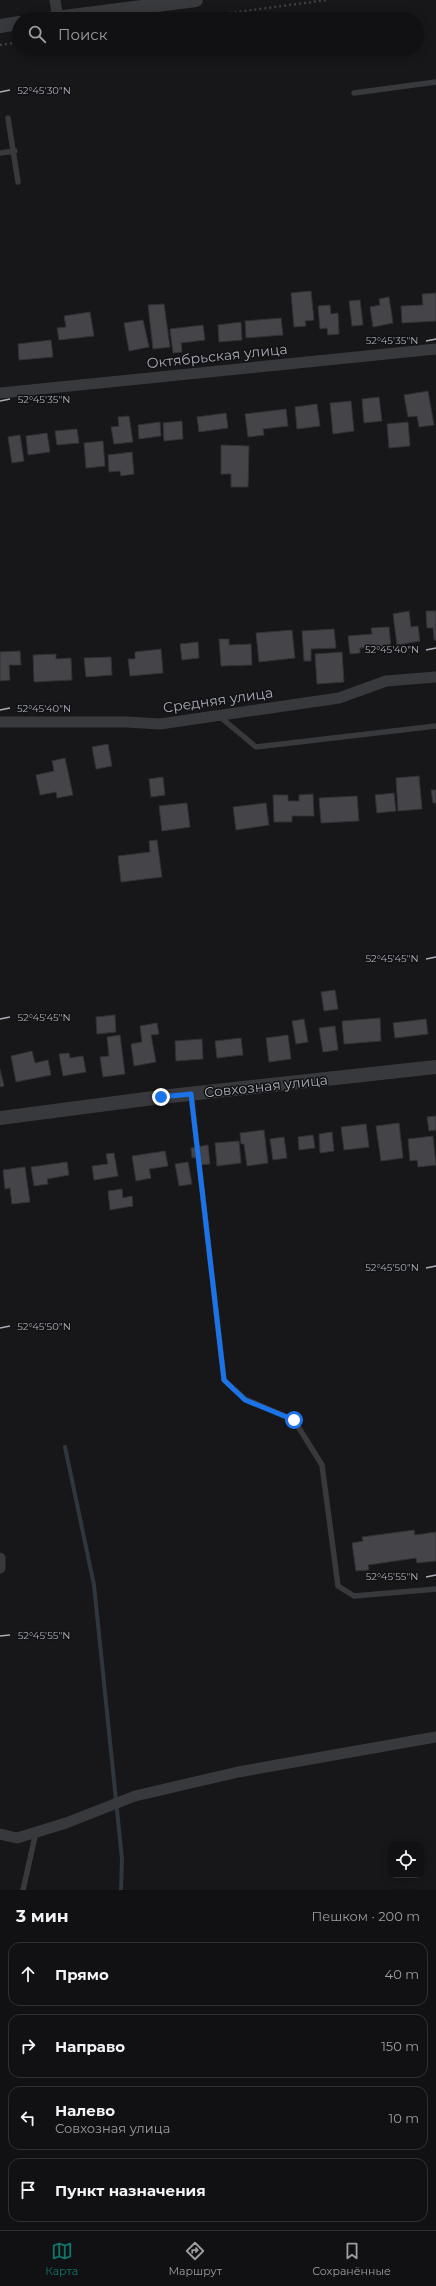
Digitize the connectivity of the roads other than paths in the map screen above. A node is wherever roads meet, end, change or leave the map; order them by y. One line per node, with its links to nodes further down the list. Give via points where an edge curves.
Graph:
1 (55, 0): 3 (street)
2 (196, 0): 4 (street)
3 (54, 12)
4 (101, 12)
5 (12, 24): 6 (street)
6 (0, 26)
7 (436, 82): 8 (lane)
8 (354, 93)
9 (8, 118): 10 (lane)
10 (14, 151): 11 (lane); 12 (lane)
11 (0, 153)
12 (18, 182)
13 (436, 349): 14 (street, Октябрьская улица)
14 (0, 393)
15 (436, 677): 16 (street, Средняя улица, via 386,681 339,698)
16 (218, 716): 17 (street, Средняя улица, via 160,724); 18 (lane, via 256,747)
17 (0, 722)
18 (436, 726)
19 (436, 1067): 20 (street, Совхозная улица)
20 (191, 1094): 21 (street, Совхозная улица); 24 (lane, via 224,1380 245,1400 294,1420 322,1465 338,1586 354,1596)
21 (0, 1118)
22 (0, 1558): 23 (street)
23 (0, 1568)
24 (436, 1589)
25 (436, 1737): 26 (street, via 216,1777 135,1796)
26 (36, 1832): 27 (street, via 17,1838); 28 (lane)
27 (0, 1834)
28 (23, 1890)

